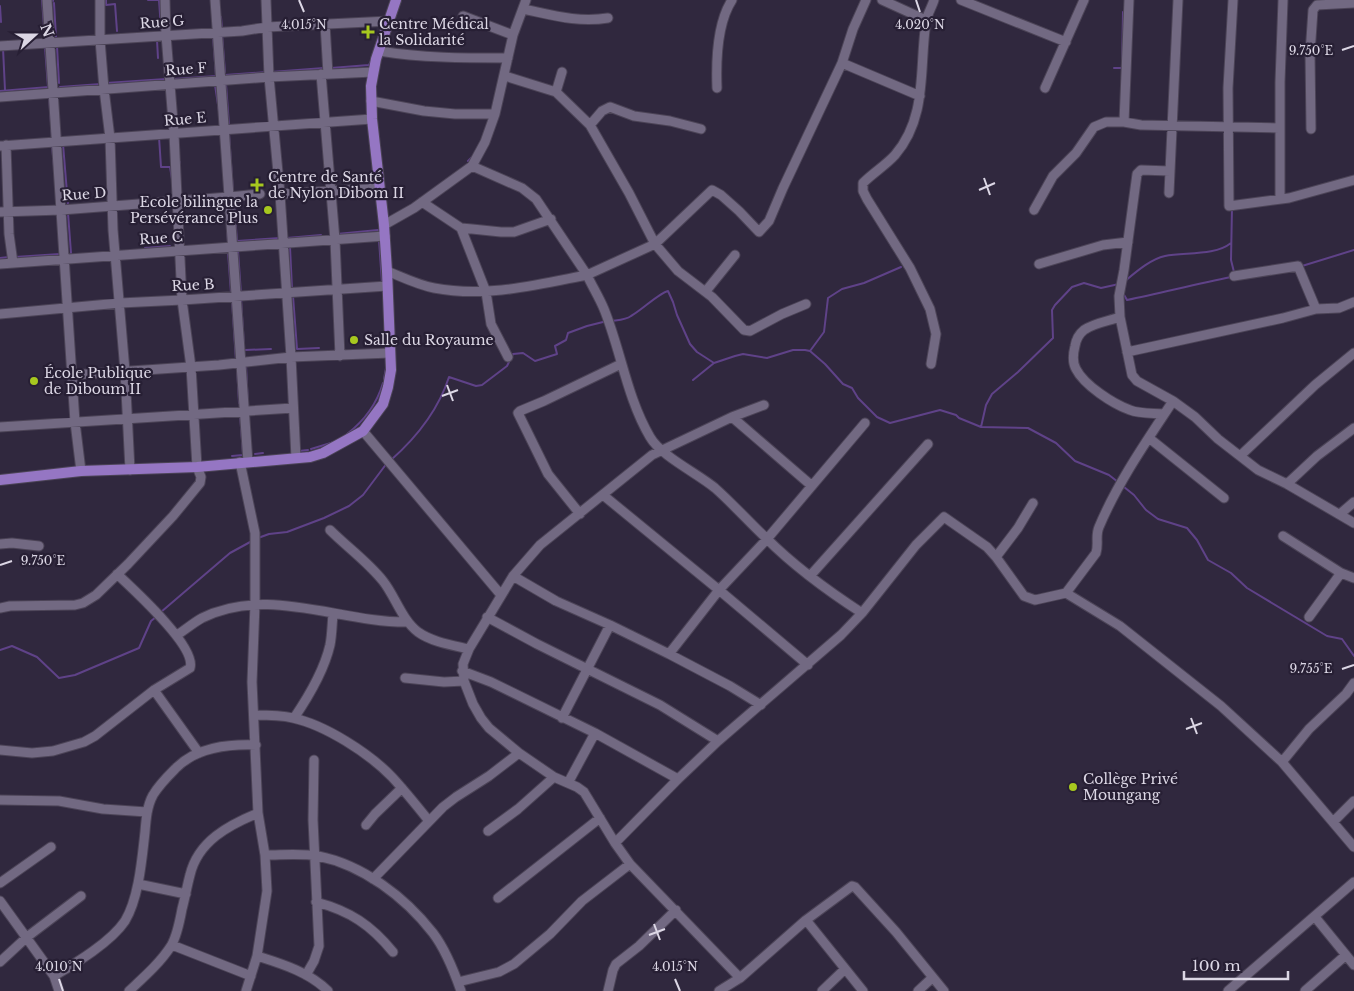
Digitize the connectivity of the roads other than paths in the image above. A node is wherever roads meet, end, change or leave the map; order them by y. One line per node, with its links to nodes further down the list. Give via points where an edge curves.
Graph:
1 (46, 0): 32 (street)
2 (100, 0): 30 (street)
3 (165, 0): 28 (street)
4 (215, 0): 27 (street)
5 (266, 0): 26 (street)
6 (396, 0): 23 (main road)
7 (526, 0): 20 (street)
8 (866, 0): 36 (street)
9 (882, 0): 24 (street)
10 (934, 0): 24 (street)
11 (961, 0): 31 (street)
12 (1084, 0): 31 (street)
13 (1129, 0): 54 (street)
14 (1178, 0): 56 (street)
15 (1233, 0): 58 (street)
16 (1283, 0): 60 (street)
17 (730, 1): 44 (street, via 720,33)
18 (1338, 2): 19 (street); 62 (street, via 1317,5 1313,10)
19 (1354, 3)
20 (522, 10): 22 (street, via 582,20); 29 (street)
21 (464, 16): 29 (street)
22 (608, 18)
23 (390, 20): 25 (street, Rue G); 34 (main road)
24 (926, 20): 49 (street)
25 (326, 24): 26 (street, Rue G); 39 (street)
26 (267, 27): 27 (street, Rue G); 41 (street)
27 (218, 32): 28 (street, Rue G); 42 (street)
28 (166, 35): 30 (street, Rue G); 43 (street)
29 (513, 35): 35 (street)
30 (100, 40): 32 (street, Rue G); 46 (street)
31 (1066, 42): 45 (street)
32 (50, 43): 33 (street, Rue G); 48 (street)
33 (0, 46)
34 (379, 51): 35 (street, via 437,57); 37 (main road)
35 (508, 58): 40 (street)
36 (842, 63): 49 (street); 91 (street, via 769,221 761,231 758,232 739,211 712,190)
37 (373, 72): 39 (street, Rue F); 51 (main road)
38 (562, 72): 47 (street)
39 (324, 74): 41 (street, Rue F); 55 (street)
40 (505, 76): 47 (street); 52 (street)
41 (269, 77): 42 (street, Rue F); 59 (street)
42 (221, 81): 43 (street, Rue F); 63 (street)
43 (170, 84): 46 (street, Rue F); 64 (street)
44 (717, 88)
45 (1045, 88)
46 (104, 89): 48 (street, Rue F); 65 (street)
47 (556, 92): 57 (street)
48 (53, 93): 50 (street, Rue F); 66 (street)
49 (920, 96): 125 (street, via 906,139 895,155 862,186 930,309 936,334)
50 (0, 97)
51 (371, 101): 52 (street, via 424,111); 53 (main road)
52 (495, 114): 68 (street)
53 (372, 120): 55 (street, Rue E); 71 (main road)
54 (1124, 122): 56 (street); 82 (street, via 1106,122 1094,127 1076,153 1053,176)
55 (324, 123): 59 (street, Rue E); 72 (street)
56 (1172, 124): 58 (street); 69 (street)
57 (590, 125): 61 (street, via 602,110 610,107 634,116); 91 (street)
58 (1228, 126): 60 (street); 77 (street, via 1229,206)
59 (274, 127): 63 (street, Rue E); 75 (street)
60 (1280, 128): 77 (street)
61 (701, 129)
62 (1311, 129)
63 (224, 130): 64 (street, Rue E); 76 (street)
64 (174, 134): 65 (street, Rue E); 78 (street)
65 (110, 138): 66 (street, Rue E); 80 (street)
66 (56, 142): 67 (street, Rue E); 81 (street)
67 (3, 145): 83 (street)
68 (472, 166): 79 (street); 84 (street, via 522,188 536,199)
69 (1170, 171): 73 (street); 89 (street, via 1138,172)
70 (1354, 180): 77 (street)
71 (379, 188): 72 (street); 85 (main road)
72 (330, 190): 75 (street); 88 (street)
73 (1169, 193)
74 (260, 194): 76 (street, Rue D)
75 (280, 194): 90 (street)
76 (229, 198): 78 (street, Rue D); 92 (street)
77 (1280, 199)
78 (178, 200): 80 (street, Rue D); 93 (street)
79 (422, 202): 85 (street); 86 (street)
80 (113, 206): 81 (street, Rue D); 94 (street)
81 (61, 210): 83 (street, Rue D); 96 (street)
82 (1034, 210)
83 (4, 212): 97 (street)
84 (551, 219): 86 (street, via 514,232); 101 (street)
85 (384, 225): 87 (main road)
86 (461, 228): 107 (street)
87 (385, 236): 88 (street, Rue C); 100 (main road)
88 (334, 240): 90 (street, Rue C); 104 (street)
89 (1128, 242): 99 (street, via 1104,245); 116 (street, via 1119,296)
90 (283, 243): 92 (street, Rue C); 106 (street)
91 (655, 244): 101 (street); 105 (street, via 678,271)
92 (232, 246): 93 (street, Rue C); 108 (street)
93 (179, 250): 94 (street, Rue C); 109 (street)
94 (115, 255): 96 (street, Rue C); 110 (street)
95 (735, 255): 105 (street)
96 (65, 258): 97 (street, Rue C); 113 (street)
97 (13, 263): 98 (street, Rue C)
98 (0, 264)
99 (1039, 264)
100 (387, 271): 103 (main road); 107 (street, via 435,288)
101 (587, 275): 107 (street); 124 (street, via 604,309)
102 (1234, 276): 114 (street, via 1298,266)
103 (387, 286): 104 (street, Rue B); 118 (main road)
104 (337, 289): 106 (street, Rue B); 120 (street)
105 (706, 291): 112 (street, via 747,332)
106 (287, 292): 108 (street, Rue B); 121 (street)
107 (486, 292): 122 (street, via 491,324)
108 (235, 296): 109 (street, Rue B); 123 (street)
109 (182, 300): 110 (street, Rue B); 126 (street)
110 (120, 302): 113 (street, Rue B); 127 (street)
111 (1354, 302): 114 (street, via 1339,308)
112 (806, 304)
113 (68, 308): 115 (street, Rue B); 128 (street)
114 (1316, 309): 117 (street)
115 (0, 314)
116 (1120, 317): 117 (street); 134 (street, via 1085,329 1079,335 1073,354 1076,369 1109,400 1132,411)
117 (1127, 352): 129 (street, via 1132,375 1137,381)
118 (390, 353): 120 (street); 141 (main road, via 391,370 383,404)
119 (1354, 353): 145 (street)
120 (340, 356): 121 (street)
121 (291, 357): 123 (street); 131 (street)
122 (508, 357)
123 (240, 363): 126 (street); 132 (street)
124 (621, 364): 144 (street, via 644,427); 158 (street, via 518,413 548,474)
125 (931, 364)
126 (191, 367): 127 (street); 133 (street)
127 (125, 370): 128 (street); 136 (street)
128 (72, 375): 137 (street)
129 (1173, 401): 134 (street); 145 (street)
130 (764, 404): 135 (street)
131 (293, 408): 132 (street); 146 (street)
132 (243, 411): 133 (street); 147 (street)
133 (195, 414): 136 (street); 148 (street)
134 (1164, 414): 142 (street)
135 (732, 417): 144 (street); 153 (street)
136 (126, 418): 137 (street); 149 (street)
137 (75, 422): 139 (street); 150 (street)
138 (865, 423): 153 (street)
139 (0, 427)
140 (1354, 428): 152 (street, via 1317,456)
141 (363, 432): 146 (main road, via 323,453); 174 (street)
142 (1149, 438): 155 (street); 173 (street, via 1099,526 1096,553)
143 (928, 444): 170 (street)
144 (661, 451): 154 (street, via 644,460); 163 (street, via 713,487)
145 (1240, 456): 152 (street, via 1258,470)
146 (296, 458): 147 (main road)
147 (244, 462): 148 (main road); 175 (street, via 255,533)
148 (197, 467): 149 (main road); 168 (street, via 200,482 196,488)
149 (130, 470): 150 (main road)
150 (81, 471): 151 (main road)
151 (0, 480)
152 (1288, 484): 159 (street)
153 (812, 486): 163 (street)
154 (603, 496): 158 (street); 172 (street)
155 (1224, 498)
156 (1354, 502): 159 (street)
157 (1033, 503): 166 (street)
158 (580, 514): 169 (street, via 540,545)
159 (1340, 514): 160 (street)
160 (1354, 523)
161 (330, 530): 181 (street, via 383,581)
162 (1283, 536): 167 (street)
163 (767, 539): 170 (street); 172 (street)
164 (0, 544): 165 (street)
165 (39, 546)
166 (996, 557): 173 (street, via 1024,596 1035,600); 177 (street, via 987,547 942,518 898,566)
167 (1341, 573): 171 (street); 180 (street)
168 (117, 574): 176 (street, via 83,603); 183 (street)
169 (512, 576): 174 (street); 182 (street, via 556,601)
170 (810, 576): 177 (street)
171 (1354, 578)
172 (720, 590): 185 (street); 186 (street)
173 (1066, 593): 203 (street, via 1120,626 1195,684)
174 (501, 595): 179 (street)
175 (255, 604): 178 (street, via 310,608); 183 (street, via 202,618); 193 (street)
176 (0, 608)
177 (862, 613): 186 (street)
178 (332, 614): 181 (street); 194 (street, via 330,644 324,662)
179 (488, 617): 184 (street); 187 (street)
180 (1309, 617)
181 (408, 622): 184 (street, via 425,637)
182 (610, 625): 185 (street); 187 (street)
183 (176, 635): 191 (street, via 191,666)
184 (468, 649): 188 (street)
185 (669, 654): 192 (street)
186 (808, 664): 192 (street)
187 (589, 669): 195 (street); 197 (street, via 660,705)
188 (463, 676): 189 (street, via 444,682); 195 (street, via 491,682); 201 (street, via 481,718)
189 (405, 678)
190 (1354, 683): 203 (street, via 1308,729)
191 (154, 690): 199 (street, via 84,742 53,751); 200 (street)
192 (761, 705): 197 (street)
193 (254, 714): 194 (street); 198 (street)
194 (294, 718): 207 (street, via 351,745 391,775)
195 (562, 718): 196 (street)
196 (595, 733): 205 (street); 206 (street)
197 (718, 741): 205 (street)
198 (256, 745): 200 (street, via 233,744); 211 (street)
199 (0, 750)
200 (199, 753): 210 (street, via 179,765 162,782)
201 (518, 753): 204 (street); 213 (street, via 456,797)
202 (314, 760): 221 (street)
203 (1282, 762): 214 (street)
204 (554, 777): 206 (street); 216 (street)
205 (678, 779): 217 (street)
206 (568, 783): 212 (street, via 584,792)
207 (402, 788): 213 (street); 215 (street)
208 (0, 800): 210 (street, via 59,801)
209 (1354, 801): 214 (street)
210 (147, 812): 226 (street)
211 (258, 813): 220 (street); 227 (street, via 236,822 209,841 194,863)
212 (600, 818): 217 (street); 229 (street)
213 (429, 821): 223 (street)
214 (1333, 822): 219 (street)
215 (366, 825)
216 (488, 831)
217 (615, 843): 222 (street)
218 (51, 847): 225 (street)
219 (1354, 847)
220 (264, 854): 221 (street); 239 (street, via 267,891)
221 (315, 856): 223 (street, via 351,866); 231 (street)
222 (630, 864): 232 (street); 248 (street, via 582,901 514,964)
223 (373, 879): 248 (street, via 407,904 434,933)
224 (1354, 882): 233 (street)
225 (0, 883)
226 (138, 884): 227 (street); 244 (street, via 126,918 118,930 82,959)
227 (186, 894): 236 (street)
228 (81, 896): 235 (street)
229 (498, 898)
230 (0, 901): 235 (street)
231 (316, 902): 237 (street, via 364,923); 243 (street, via 319,946)
232 (676, 910): 246 (street); 253 (street, via 616,964)
233 (1315, 917): 238 (street); 259 (street)
234 (806, 920): 242 (street); 246 (street); 247 (street, via 849,887 855,887)
235 (27, 938): 240 (street); 244 (street)
236 (172, 945): 245 (street); 249 (street)
237 (393, 952)
238 (1346, 955): 241 (street); 260 (street)
239 (257, 956): 243 (street); 245 (street)
240 (0, 962)
241 (1354, 965)
242 (845, 969): 255 (street); 256 (street)
243 (306, 975): 252 (street)
244 (54, 976): 250 (street)
245 (251, 976): 251 (street)
246 (740, 978): 254 (street)
247 (932, 978): 257 (street); 258 (street)
248 (460, 987)
249 (134, 989)
250 (58, 991)
251 (246, 991)
252 (328, 991)
253 (608, 991)
254 (719, 991)
255 (822, 991)
256 (863, 991)
257 (918, 991)
258 (944, 991)
259 (1228, 991)
260 (1305, 991)

